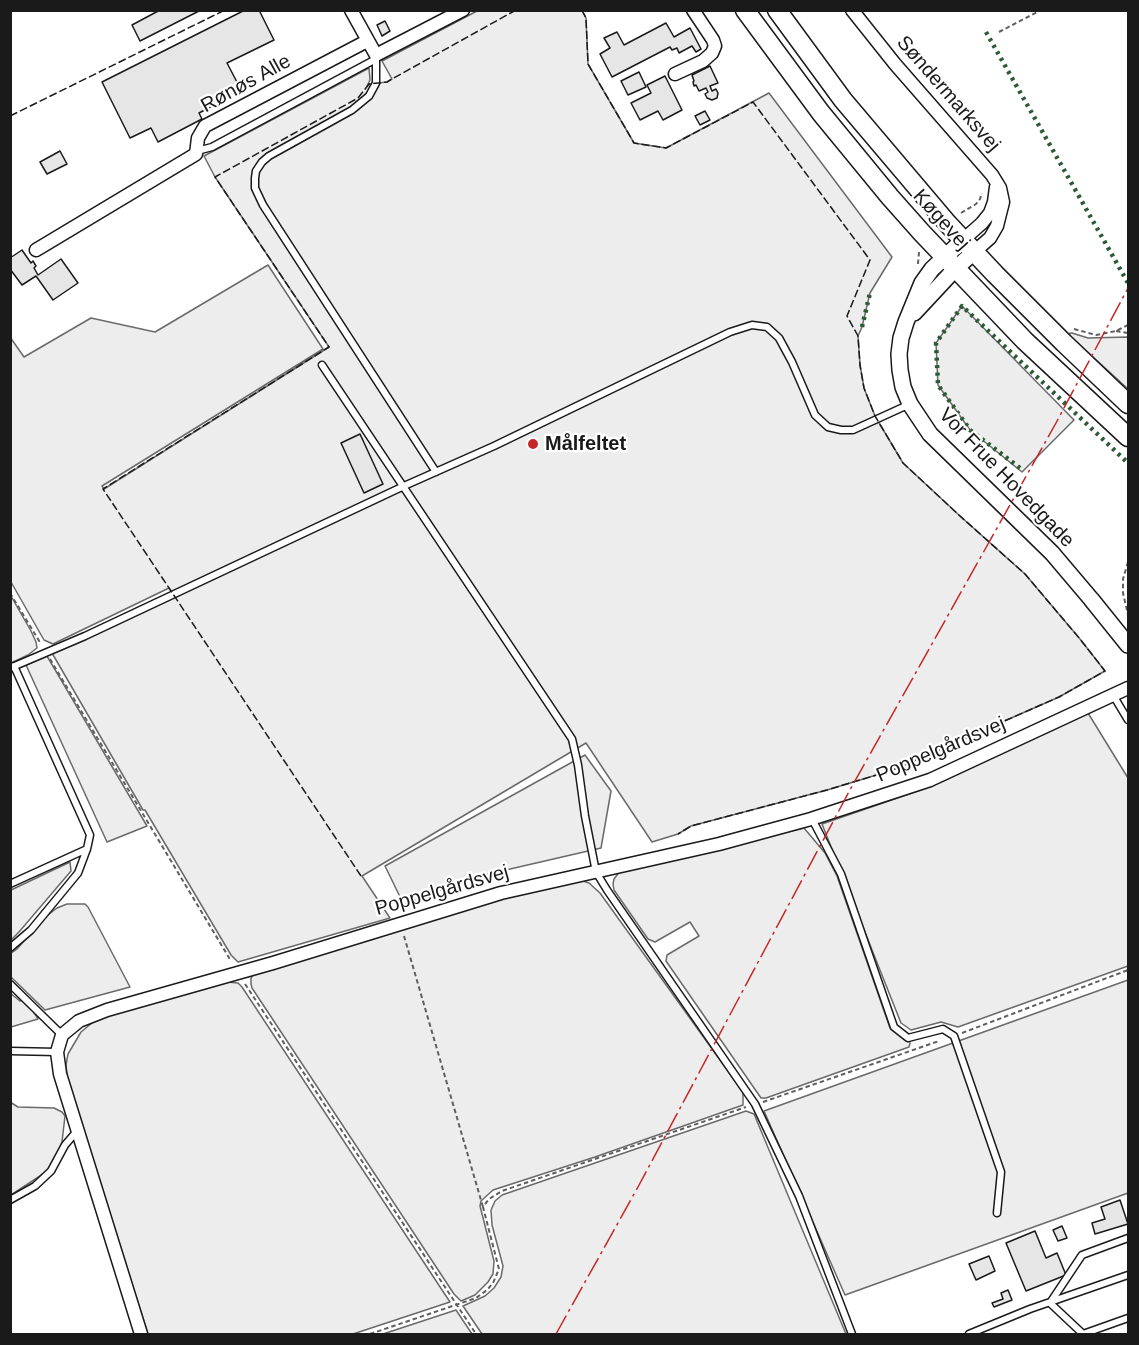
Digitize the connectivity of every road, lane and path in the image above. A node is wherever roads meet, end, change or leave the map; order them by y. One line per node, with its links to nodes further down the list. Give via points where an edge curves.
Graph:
1 (351, 10): 9 (street)
2 (463, 10): 10 (street)
3 (693, 10): 11 (street, via 715,46 703,61)
4 (745, 10): 15 (main road, Køgevej, via 821,113)
5 (777, 10): 13 (main road, Køgevej, via 843,100)
6 (852, 10): 13 (street, Søndermarksvej, via 992,175 997,189 990,213)
7 (1041, 10): 8 (path)
8 (999, 32)
9 (368, 41): 10 (street); 12 (street, Rønøs Alle, via 205,126 198,138)
10 (376, 57): 12 (lane, via 212,147); 24 (lane, via 376,83 369,96 352,110 269,156 256,171 255,188)
11 (675, 74)
12 (197, 151): 14 (street)
13 (969, 246): 15 (street, Vor Frue Hovedgade); 22 (main road, Køgevej)
14 (36, 250)
15 (949, 262): 21 (street, Vor Frue Hovedgade, via 906,322 901,338 899,362); 23 (main road, Køgevej, via 1025,341)
16 (1128, 326): 18 (path)
17 (1071, 328): 18 (path, via 1096,335)
18 (1116, 331): 19 (path)
19 (1128, 333)
20 (322, 365): 25 (lane)
21 (909, 404): 24 (lane, via 853,430 828,427 815,415 778,338 767,327 752,325); 29 (street, Vor Frue Hovedgade, via 930,434 1052,553)
22 (1128, 404)
23 (1128, 437)
24 (436, 472): 25 (lane)
25 (404, 486): 30 (lane); 37 (lane, via 572,739)
26 (1128, 562): 28 (path, via 1123,579)
27 (10, 593): 30 (path)
28 (1128, 615)
29 (1128, 645)
30 (46, 652): 31 (lane); 42 (path)
31 (12, 667): 36 (lane, via 90,835)
32 (1128, 688): 33 (street, Poppelgårdsvej)
33 (1113, 695): 34 (lane); 35 (street, Poppelgårdsvej, via 930,780)
34 (1128, 720)
35 (811, 819): 37 (street, Poppelgårdsvej); 45 (lane, via 841,874 894,1027 909,1038 943,1029)
36 (87, 849): 38 (lane); 40 (lane, via 78,873 31,930)
37 (596, 872): 39 (street, Poppelgårdsvej, via 501,893); 48 (lane)
38 (10, 884)
39 (400, 924): 42 (street, Poppelgårdsvej); 51 (path)
40 (10, 948)
41 (1128, 970): 45 (path)
42 (238, 973): 44 (street, Poppelgårdsvej, via 107,1010 80,1021); 56 (path)
43 (10, 984): 44 (lane)
44 (62, 1035): 47 (street)
45 (954, 1036): 48 (path); 52 (lane, via 1001,1172)
46 (10, 1051): 47 (lane)
47 (57, 1052): 49 (street)
48 (756, 1104): 51 (path, via 502,1191); 61 (lane, via 799,1196)
49 (77, 1131): 50 (lane, via 64,1145 51,1171 35,1186); 58 (street)
50 (10, 1200)
51 (483, 1206): 56 (path, via 499,1269 488,1290)
52 (997, 1213)
53 (1128, 1238): 55 (lane, via 1082,1255)
54 (1128, 1275): 55 (lane)
55 (1050, 1303): 57 (lane, via 1083,1334); 62 (lane)
56 (456, 1304): 59 (path); 60 (path)
57 (1128, 1318)
58 (141, 1335)
59 (370, 1335)
60 (476, 1335)
61 (852, 1335)
62 (969, 1335)

